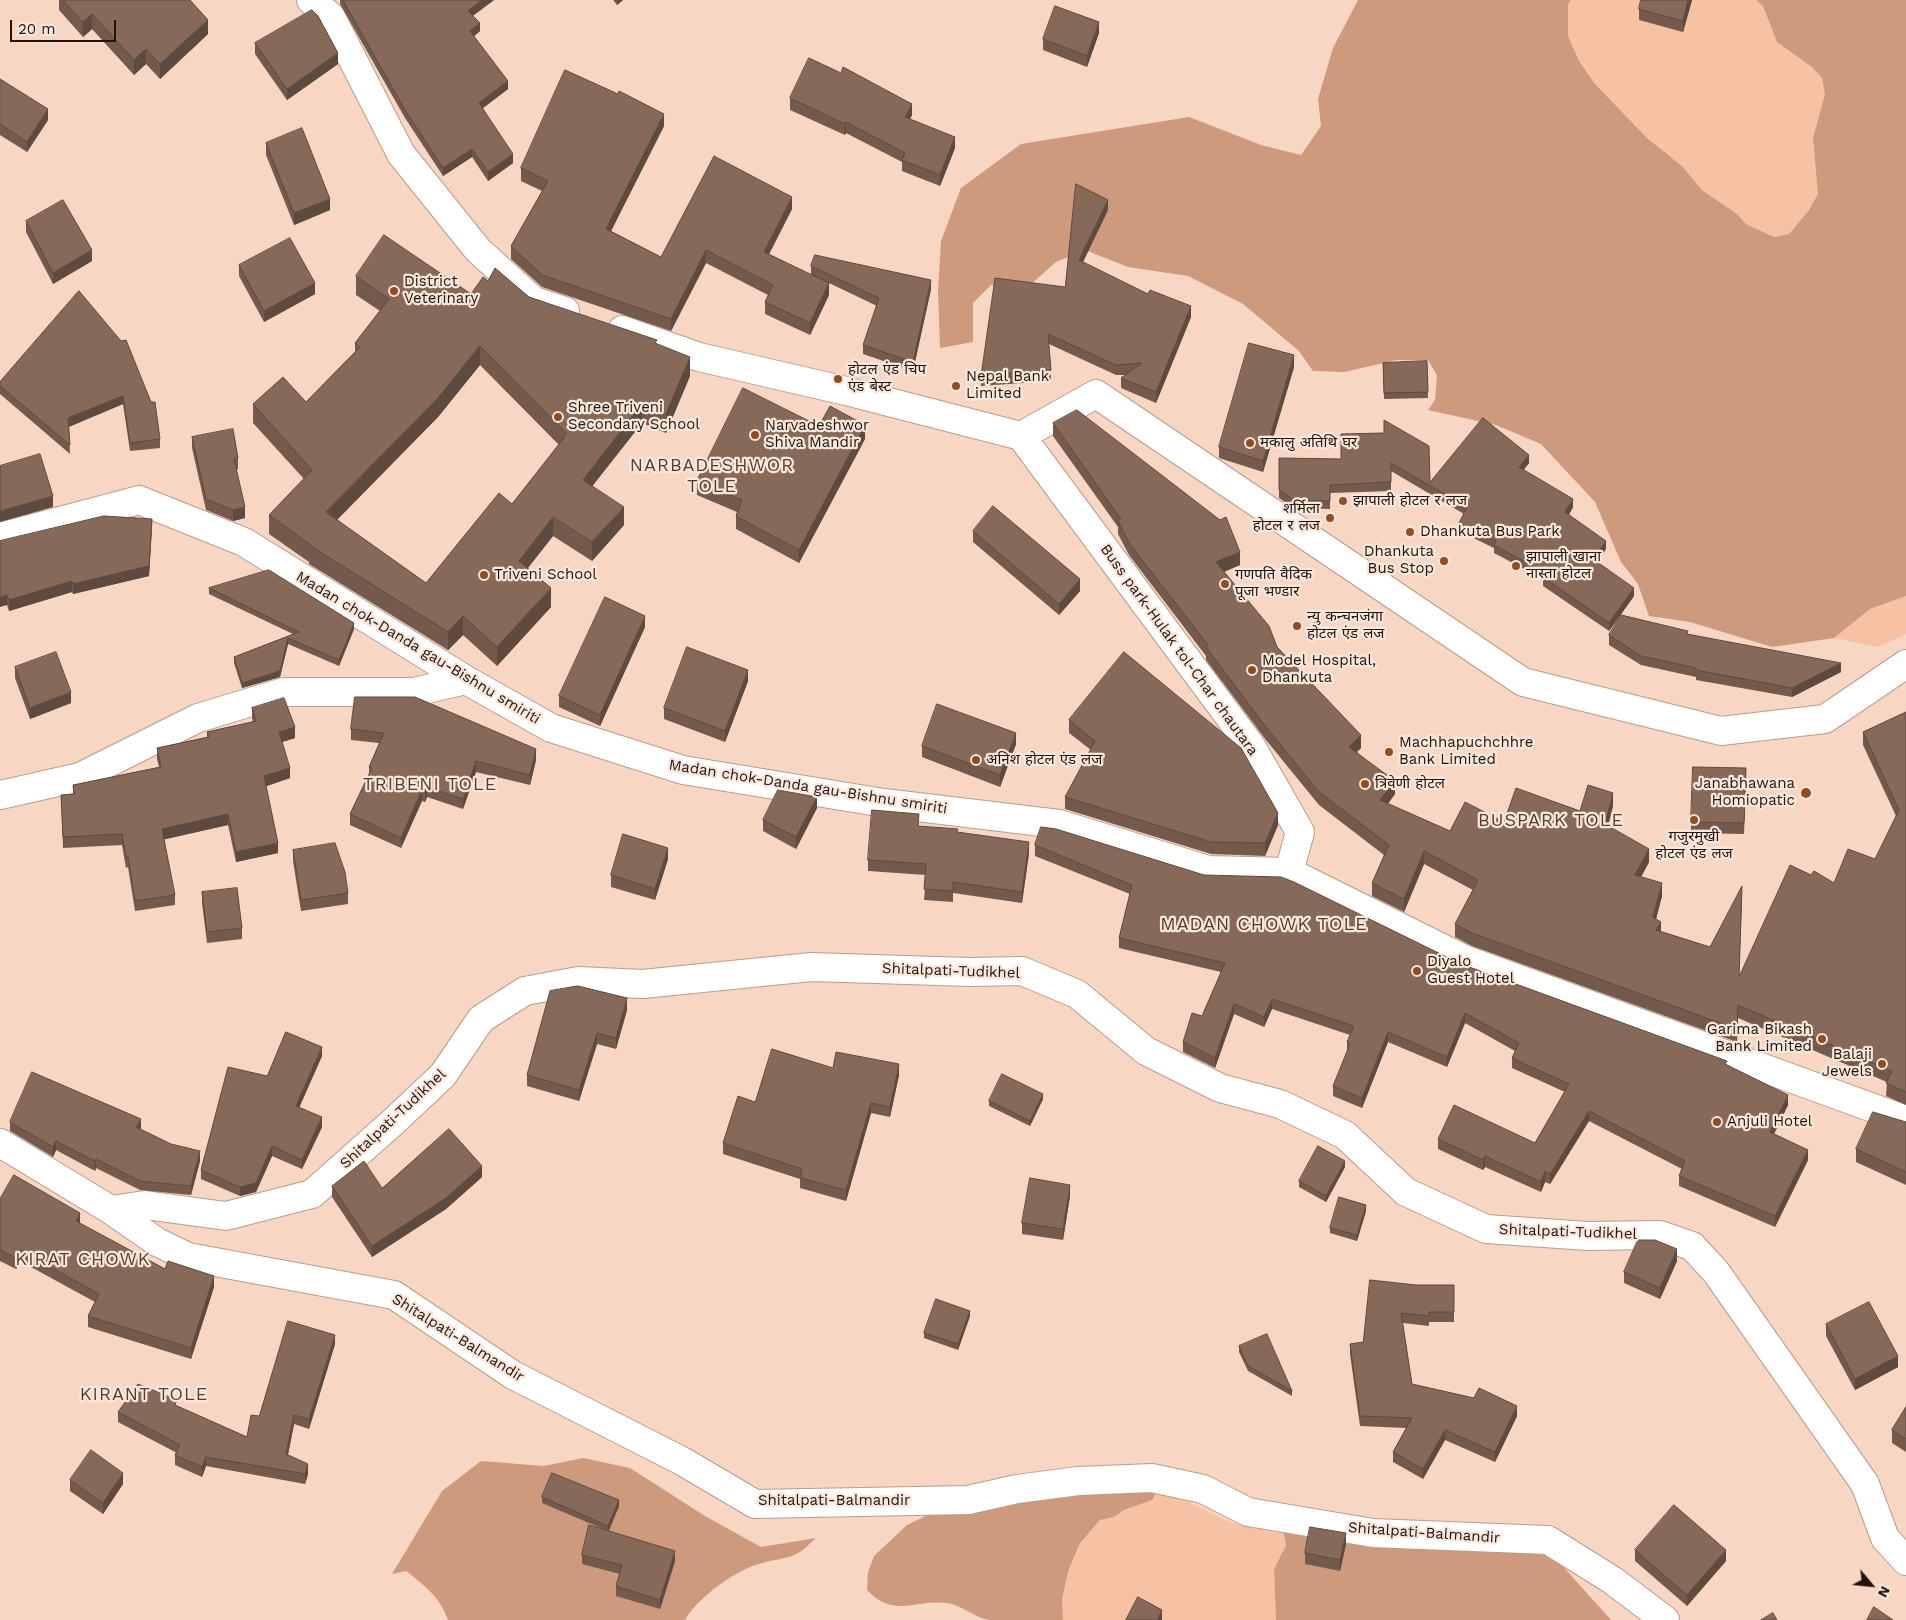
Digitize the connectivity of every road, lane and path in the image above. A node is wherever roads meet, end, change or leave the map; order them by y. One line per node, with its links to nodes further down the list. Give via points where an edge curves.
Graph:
1 (311, 0): 2 (street, via 331,17 401,154 478,250 534,300 700,356)
2 (1021, 436): 4 (street, via 1096,394 1523,682 1721,730 1825,719); 7 (street, Buss park-Hulak tol-Char chautara, via 1251,746 1300,832)
3 (0, 537): 5 (street, Madan chok-Danda gau-Bishnu smiriti, via 138,500 244,542)
4 (1906, 664)
5 (466, 680): 6 (street, via 414,692 284,692 198,718 80,777); 7 (street, Madan chok-Danda gau-Bishnu smiriti, via 552,728 683,770 884,802 1058,824 1208,870)
6 (0, 795)
7 (1289, 872): 8 (street, via 1466,960)
8 (1906, 1120)
9 (0, 1143): 10 (street, Shitalpati-Balmandir)
10 (111, 1210): 11 (street, Shitalpati-Tudikhel, via 145,1205 226,1216 312,1194 442,1075 481,1019 525,991 578,981 644,984 812,967 1022,971 1077,994 1146,1051 1220,1088 1280,1104 1345,1135 1406,1192 1486,1228 1588,1236 1660,1234 1692,1246 1716,1272 1864,1484 1885,1538); 12 (street, Shitalpati-Balmandir, via 157,1242 188,1257 394,1295 513,1375 682,1461 755,1504 968,1500 1078,1481 1152,1478 1204,1489 1248,1512 1374,1533 1548,1540 1612,1580)
11 (1906, 1561)
12 (1665, 1620)

